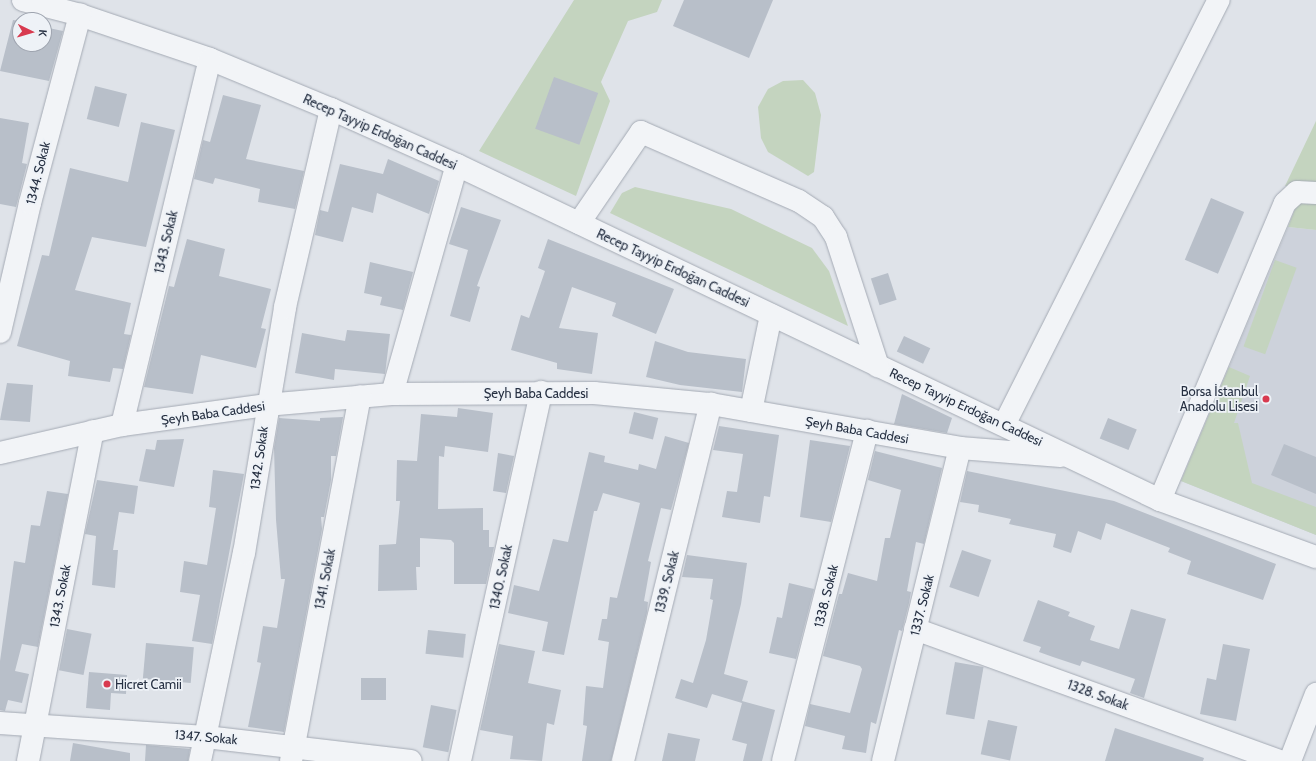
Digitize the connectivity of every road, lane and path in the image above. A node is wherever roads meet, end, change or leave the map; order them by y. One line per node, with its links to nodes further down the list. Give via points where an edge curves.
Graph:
1 (23, 0): 3 (street, Recep Tayyip Erdoğan Caddesi)
2 (1219, 0): 19 (street)
3 (80, 15): 4 (street, Recep Tayyip Erdoğan Caddesi); 10 (street, 1344. Sokak, via 30,203)
4 (210, 59): 5 (street, Recep Tayyip Erdoğan Caddesi); 18 (street, 1343. Sokak)
5 (331, 109): 6 (street, Recep Tayyip Erdoğan Caddesi); 16 (street, 1342. Sokak, via 296,253)
6 (457, 165): 8 (street, Recep Tayyip Erdoğan Caddesi); 13 (street)
7 (1316, 193): 25 (street, via 1297,192 1285,203)
8 (579, 224): 9 (street, Recep Tayyip Erdoğan Caddesi); 11 (street, via 641,132 799,201 823,217 836,237)
9 (772, 315): 11 (street, Recep Tayyip Erdoğan Caddesi); 17 (street)
10 (0, 332)
11 (878, 366): 19 (street, Recep Tayyip Erdoğan Caddesi)
12 (541, 392): 13 (street, Şeyh Baba Caddesi); 15 (street, Şeyh Baba Caddesi, via 643,396); 36 (street, 1340. Sokak)
13 (392, 394): 14 (street, Şeyh Baba Caddesi)
14 (360, 396): 16 (street, Şeyh Baba Caddesi); 32 (street, 1341. Sokak)
15 (710, 404): 17 (street, Şeyh Baba Caddesi); 37 (street, 1339. Sokak)
16 (266, 405): 18 (street, Şeyh Baba Caddesi); 31 (street, 1342. Sokak, via 244,553)
17 (751, 411): 21 (street, Şeyh Baba Caddesi)
18 (122, 425): 20 (street, Şeyh Baba Caddesi)
19 (1004, 425): 24 (street, Recep Tayyip Erdoğan Caddesi)
20 (93, 431): 23 (street, Şeyh Baba Caddesi); 30 (street, 1343. Sokak)
21 (867, 432): 22 (street, Şeyh Baba Caddesi); 38 (street, 1338. Sokak)
22 (960, 448): 24 (street, Şeyh Baba Caddesi); 27 (street, 1337. Sokak)
23 (0, 453)
24 (1072, 456): 25 (street, Recep Tayyip Erdoğan Caddesi)
25 (1160, 500): 26 (street, Recep Tayyip Erdoğan Caddesi)
26 (1316, 557)
27 (915, 629): 39 (street, 1337. Sokak); 40 (street, 1328. Sokak)
28 (1316, 694): 41 (street)
29 (0, 723): 30 (street, 1347. Sokak)
30 (34, 724): 31 (street, 1347. Sokak); 33 (street, 1343. Sokak)
31 (206, 737): 32 (street, 1347. Sokak); 34 (street, 1342. Sokak)
32 (292, 753): 35 (street, 1347. Sokak)
33 (28, 761)
34 (200, 761)
35 (411, 761)
36 (460, 761)
37 (623, 761)
38 (783, 761)
39 (883, 761)
40 (1280, 761)
41 (1290, 761)

